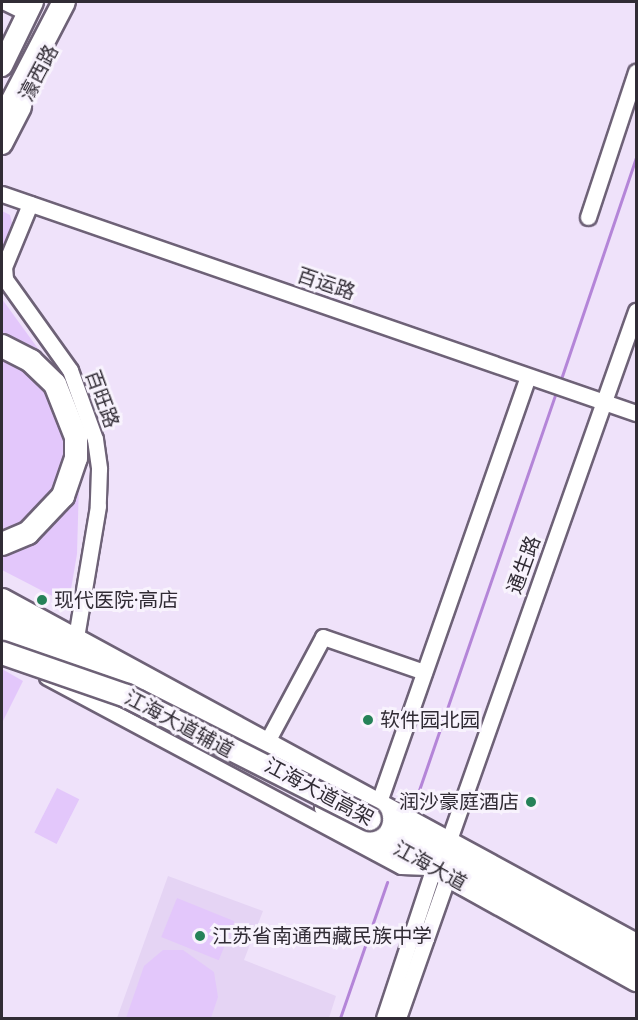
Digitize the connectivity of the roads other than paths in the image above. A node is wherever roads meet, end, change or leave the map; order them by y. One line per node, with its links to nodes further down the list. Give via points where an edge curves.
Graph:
1 (5, 2): 5 (street)
2 (48, 2): 6 (highway)
3 (64, 2): 6 (highway)
4 (77, 2): 11 (main road, 濠西路)
5 (31, 7): 7 (main road, 濠西路)
6 (30, 52): 9 (highway); 10 (highway)
7 (2, 66)
8 (636, 72): 14 (street)
9 (2, 92)
10 (2, 121)
11 (2, 144)
12 (2, 194): 13 (street, 百运路)
13 (30, 204): 17 (street, 百运路); 24 (street, 百旺路, via 4,267 5,279 70,370 95,439 99,469 98,506)
14 (588, 217)
15 (636, 311): 18 (street, 通生路)
16 (2, 346): 20 (highway, via 31,360 55,384 76,437 70,484 55,508 28,533)
17 (528, 377): 18 (street, 百运路); 27 (street)
18 (604, 402): 19 (street, 百运路); 31 (street, 通生路)
19 (636, 413)
20 (2, 544)
21 (2, 589): 24 (main road, 江海大道)
22 (2, 600): 34 (highway, 江海大道高架)
23 (2, 620): 30 (highway, 江海大道高架, bridge)
24 (77, 631): 28 (main road, 江海大道)
25 (2, 632): 32 (main road, 江海大道)
26 (2, 654): 30 (highway, bridge, via 126,696); 32 (street, 江海大道辅道, via 401,866)
27 (424, 672): 28 (street, via 323,637); 29 (street)
28 (270, 736): 29 (main road, 江海大道)
29 (381, 796): 31 (main road, 江海大道)
30 (370, 819): 35 (highway, 江海大道高架)
31 (451, 834): 33 (main road, 江海大道)
32 (441, 871): 36 (main road, 江海大道); 37 (street); 38 (street)
33 (636, 934)
34 (636, 945)
35 (636, 964)
36 (636, 981)
37 (384, 1018)
38 (398, 1018)

